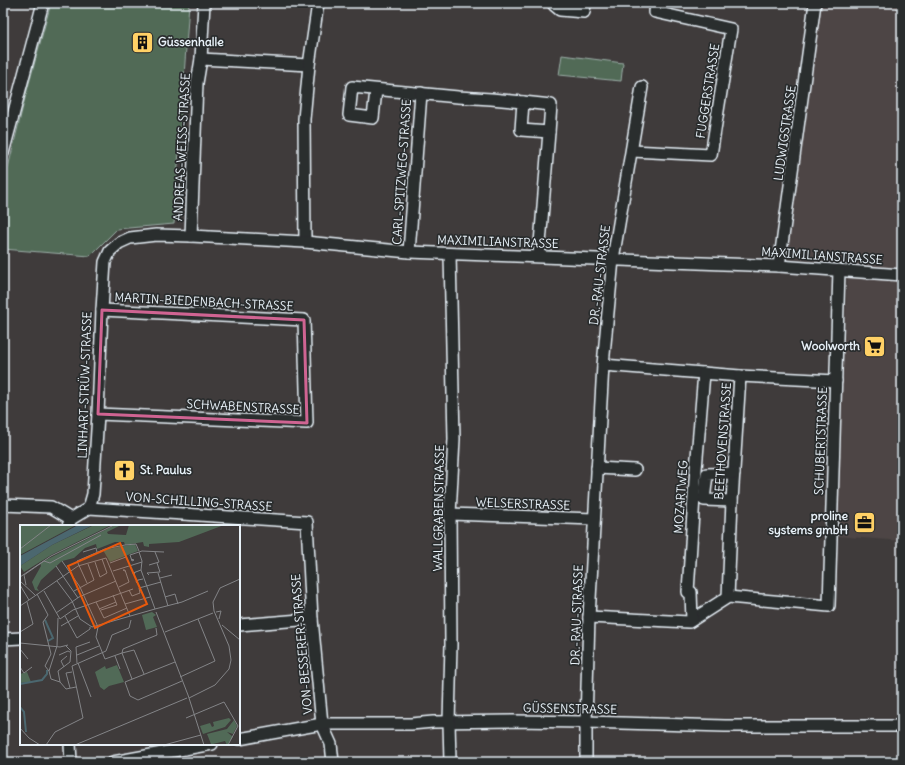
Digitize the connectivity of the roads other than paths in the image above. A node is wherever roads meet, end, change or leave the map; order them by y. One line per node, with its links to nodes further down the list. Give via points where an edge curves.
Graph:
1 (43, 3): 16 (street)
2 (204, 3): 8 (street, ANDREAS-WEISS-STRASSE)
3 (318, 3): 9 (street)
4 (554, 3): 5 (street, via 560,10 584,12)
5 (585, 3)
6 (816, 3): 24 (street, LUDWIGSTRASSE)
7 (656, 7): 15 (street, FUGGERSTRASSE, via 730,29 711,155)
8 (201, 59): 9 (street); 17 (street, ANDREAS-WEISS-STRASSE, via 197,83)
9 (309, 65): 18 (street, via 304,119)
10 (642, 87): 15 (street, DR.-RAU-STRASSE)
11 (376, 90): 12 (street)
12 (421, 94): 13 (street); 19 (street, CARL-SPITZWEG-STRASSE)
13 (524, 102): 14 (street, via 551,105); 14 (street, via 521,130)
14 (549, 132): 21 (street)
15 (632, 151): 22 (street, DR.-RAU-STRASSE)
16 (3, 153)
17 (191, 236): 18 (street, MAXIMILIANSTRASSE); 23 (street, MAXIMILIANSTRASSE, via 156,235 130,238 110,251)
18 (305, 242): 19 (street, MAXIMILIANSTRASSE)
19 (409, 252): 20 (street, MAXIMILIANSTRASSE)
20 (450, 254): 21 (street, MAXIMILIANSTRASSE); 40 (street, WALLGRABENSTRASSE, via 454,439)
21 (539, 256): 22 (street, MAXIMILIANSTRASSE)
22 (613, 259): 24 (street, MAXIMILIANSTRASSE); 29 (street, DR.-RAU-STRASSE)
23 (105, 262): 27 (street, LINHART-STRÜW-STRASSE)
24 (779, 266): 25 (street, MAXIMILIANSTRASSE)
25 (839, 270): 26 (street, MAXIMILIANSTRASSE); 32 (street, SCHUBERTSTRASSE)
26 (902, 275)
27 (102, 310): 28 (street, MARTIN-BIEDENBACH-STRASSE); 33 (street, LINHART-STRÜW-STRASSE)
28 (304, 320): 33 (street, SCHWABENSTRASSE, via 307,423)
29 (603, 365): 30 (street, BEETHOVENSTRASSE); 34 (street, DR.-RAU-STRASSE)
30 (704, 373): 31 (street, BEETHOVENSTRASSE); 47 (street, MOZARTWEG, via 688,592 692,592)
31 (740, 376): 32 (street); 36 (street, BEETHOVENSTRASSE)
32 (836, 381): 44 (street, SCHUBERTSTRASSE, via 829,606)
33 (98, 414): 39 (street, LINHART-STRÜW-STRASSE, via 93,494)
34 (597, 468): 35 (street); 41 (street, DR.-RAU-STRASSE)
35 (635, 470)
36 (734, 473): 37 (street, BEETHOVENSTRASSE); 37 (street, via 707,474 704,500)
37 (732, 502): 44 (street, BEETHOVENSTRASSE)
38 (3, 505): 42 (street, via 51,507)
39 (89, 508): 42 (street); 43 (street, VON-SCHILLING-STRASSE)
40 (450, 514): 41 (street, WELSERSTRASSE); 51 (street, WALLGRABENSTRASSE)
41 (594, 519): 45 (street, DR.-RAU-STRASSE)
42 (69, 522)
43 (307, 522): 46 (street, VON-BESSERER-STRASSE)
44 (728, 597): 47 (street)
45 (589, 618): 47 (street, via 689,622); 52 (street, DR.-RAU-STRASSE)
46 (312, 619): 48 (street); 53 (street, VON-BESSERER-STRASSE)
47 (692, 620)
48 (240, 625)
49 (20, 638): 50 (street)
50 (3, 639)
51 (449, 722): 52 (street, GÜSSENSTRASSE); 53 (street, GÜSSENSTRASSE); 61 (street, WALLGRABENSTRASSE)
52 (586, 722): 54 (street, GÜSSENSTRASSE, via 732,726); 62 (street, DR.-RAU-STRASSE)
53 (322, 724): 55 (street, GÜSSENSTRASSE); 60 (street, VON-BESSERER-STRASSE, via 331,744)
54 (902, 726)
55 (240, 739)
56 (70, 745): 58 (street)
57 (206, 745): 59 (street)
58 (72, 762)
59 (113, 762)
60 (333, 762)
61 (450, 762)
62 (586, 762)

